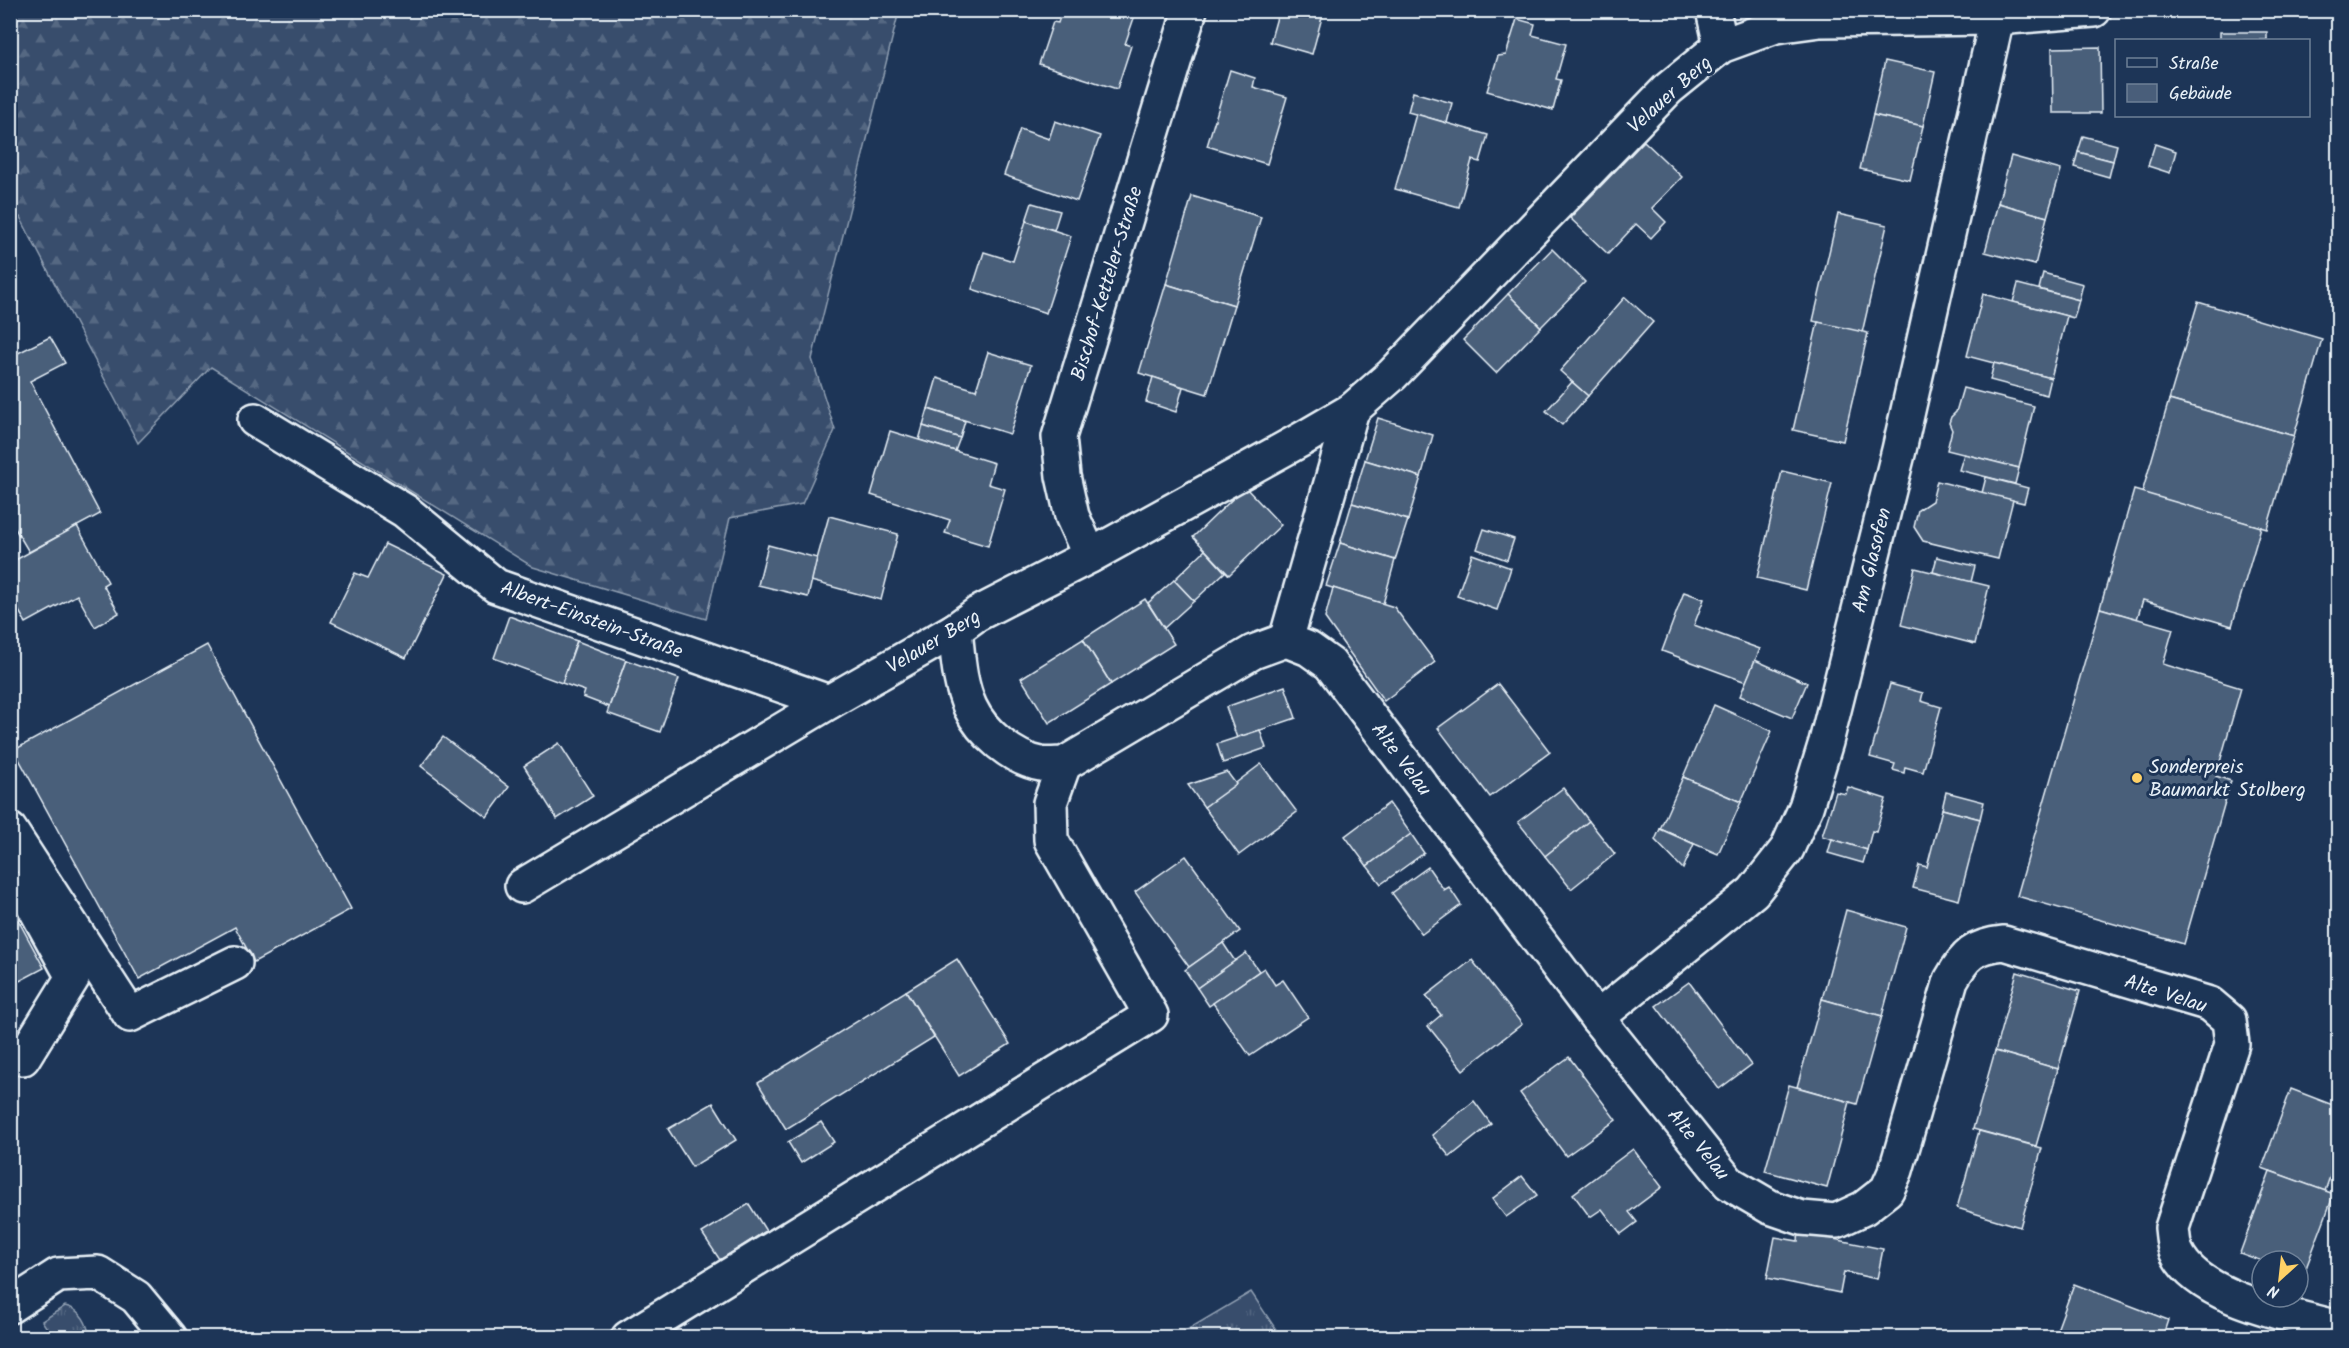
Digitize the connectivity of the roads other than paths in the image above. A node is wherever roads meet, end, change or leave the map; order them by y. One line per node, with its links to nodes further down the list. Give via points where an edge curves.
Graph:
1 (1190, 10): 8 (street, Bischof-Ketteler-Straße, via 1059,437 1072,516)
2 (1713, 10): 5 (street)
3 (2094, 10): 4 (street, Velauer Berg)
4 (1997, 18): 5 (street, Velauer Berg, via 1820,21 1776,26); 17 (street, Am Glasofen, via 1899,450 1806,807 1787,849 1754,892)
5 (1721, 46): 6 (street, Velauer Berg, via 1668,89 1392,375)
6 (1352, 410): 8 (street, Velauer Berg); 10 (street)
7 (255, 420): 11 (street, Albert-Einstein-Straße, via 405,511 496,586)
8 (1090, 556): 9 (street, Velauer Berg)
9 (955, 630): 11 (street, Velauer Berg); 12 (street, via 961,678 971,708 984,729 1011,752 1040,764)
10 (1286, 640): 12 (street, via 1253,652); 17 (street, Alte Velau, via 1309,649 1330,664)
11 (828, 702): 15 (street, Velauer Berg)
12 (1064, 764): 22 (street, via 1050,803 1051,840 1151,1015)
13 (10, 830): 16 (street, via 130,1015)
14 (10, 863): 18 (street, via 73,977)
15 (522, 886)
16 (235, 963)
17 (1597, 1018): 20 (street, Alte Velau, via 1730,1183 1770,1208 1802,1218 1836,1221 1864,1208 1887,1190 1951,980 1963,959 1985,945 2004,943 2210,1004 2229,1020 2232,1044 2172,1228 2175,1250 2188,1269 2220,1290 2247,1302)
18 (22, 1058)
19 (10, 1306): 21 (street, via 58,1275 98,1273 136,1298)
20 (2338, 1328)
21 (170, 1338)
22 (628, 1338)

